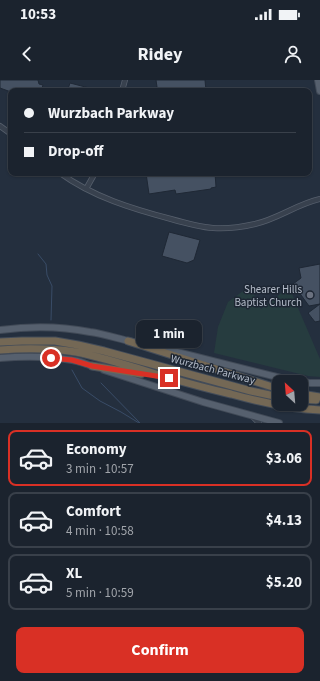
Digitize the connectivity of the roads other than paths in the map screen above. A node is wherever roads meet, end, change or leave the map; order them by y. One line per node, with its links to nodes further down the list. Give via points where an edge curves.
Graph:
1 (318, 80): 2 (main road)
2 (320, 92)
3 (64, 176): 5 (street)
4 (93, 176): 5 (street)
5 (86, 189): 6 (street, via 136,210 214,228 256,224)
6 (320, 199)
7 (0, 330): 8 (main road, Wurzbach Parkway, via 55,327 89,331)
8 (128, 341): 14 (main road, Wurzbach Parkway); 17 (highway)
9 (0, 342): 18 (highway, Wurzbach Parkway, via 55,342 78,345)
10 (0, 350): 13 (highway, Wurzbach Parkway, via 21,348 76,352)
11 (0, 358): 12 (main road, via 72,360)
12 (92, 366): 13 (highway); 24 (main road)
13 (169, 378): 23 (highway, Wurzbach Parkway, via 275,405)
14 (310, 383): 15 (main road, Wurzbach Parkway); 16 (main road)
15 (320, 383)
16 (320, 386)
17 (272, 387)
18 (272, 396)
19 (308, 397): 21 (highway)
20 (308, 398): 21 (highway)
21 (312, 398): 22 (highway)
22 (320, 398)
23 (320, 410)
24 (252, 416): 25 (street); 26 (main road)
25 (259, 423)
26 (279, 423)

